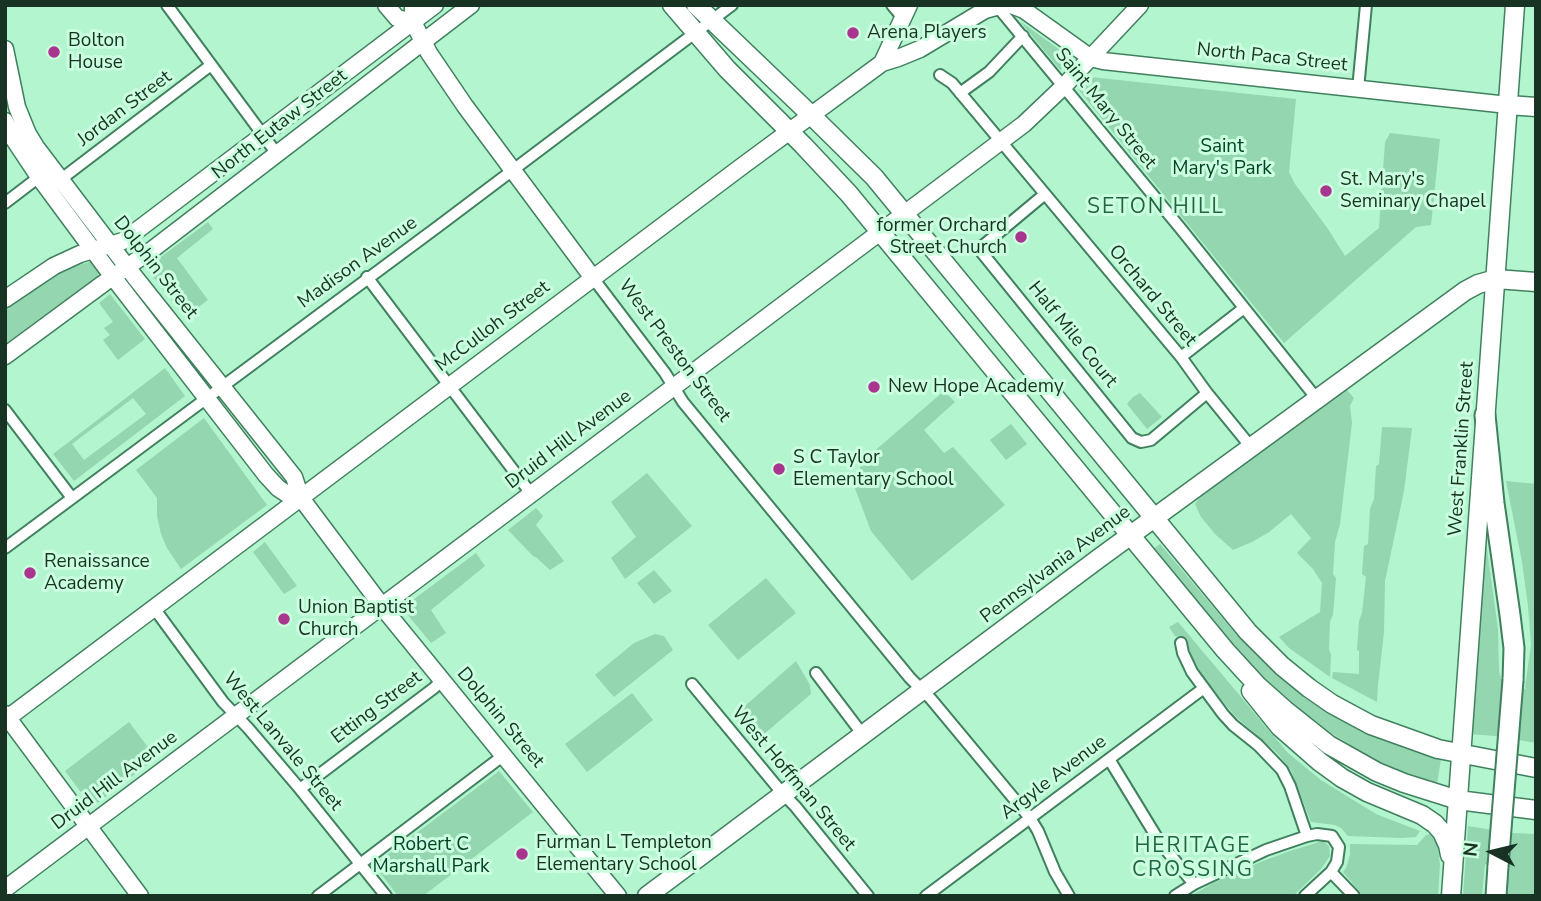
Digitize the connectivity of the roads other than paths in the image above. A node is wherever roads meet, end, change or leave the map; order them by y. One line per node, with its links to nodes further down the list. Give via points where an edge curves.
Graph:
1 (167, 5): 23 (street)
2 (386, 5): 15 (main road, via 397,18)
3 (435, 5): 15 (main road, North Eutaw Street)
4 (471, 5): 19 (main road, North Eutaw Street)
5 (672, 5): 17 (main road)
6 (696, 5): 16 (main road)
7 (732, 5): 16 (street, Madison Avenue)
8 (892, 5): 14 (street)
9 (1140, 5): 21 (main road, Druid Hill Avenue)
10 (1367, 5): 26 (street)
11 (1515, 5): 28 (main road, West Franklin Street)
12 (997, 6): 13 (main road); 18 (street, Saint Mary Street); 22 (main road, McCulloh Street, via 920,49)
13 (1028, 8): 21 (main road, North Paca Street)
14 (906, 12): 22 (main road)
15 (413, 13): 19 (main road, West Preston Street); 33 (main road, North Eutaw Street)
16 (711, 21): 17 (street, Madison Avenue); 30 (main road)
17 (695, 33): 32 (main road); 36 (street, Madison Avenue)
18 (1023, 36): 25 (street, Saint Mary Street); 27 (street, via 989,72)
19 (422, 42): 35 (main road, North Eutaw Street); 36 (main road, West Preston Street)
20 (5, 49): 38 (main road, Dolphin Street, via 21,120)
21 (1091, 58): 25 (main road, Druid Hill Avenue); 26 (main road, North Paca Street)
22 (882, 63): 30 (main road, McCulloh Street)
23 (211, 65): 33 (street); 38 (street, Jordan Street)
24 (940, 75): 27 (street, Orchard Street)
25 (1064, 86): 34 (main road, Druid Hill Avenue); 52 (street, Saint Mary Street)
26 (1358, 89): 28 (main road, North Paca Street)
27 (960, 93): 34 (street, Orchard Street)
28 (1508, 104): 29 (main road, North Paca Street); 49 (main road, West Franklin Street)
29 (1536, 107)
30 (811, 114): 32 (main road, McCulloh Street); 41 (main road)
31 (5, 121): 37 (main road, Dolphin Street)
32 (789, 131): 42 (main road); 48 (main road, McCulloh Street)
33 (263, 135): 35 (street); 43 (main road, North Eutaw Street, via 123,241)
34 (1001, 142): 39 (street, Orchard Street); 41 (main road, Druid Hill Avenue)
35 (277, 154): 45 (main road, North Eutaw Street)
36 (512, 169): 47 (street, Madison Avenue); 48 (main road, West Preston Street)
37 (39, 177): 40 (street); 44 (main road, Dolphin Street)
38 (60, 180): 43 (main road, Dolphin Street)
39 (1045, 194): 54 (street, Orchard Street); 58 (street, Half Mile Court, via 979,249 1132,438 1151,440)
40 (5, 203)
41 (905, 215): 42 (main road, Druid Hill Avenue); 67 (main road)
42 (881, 233): 57 (main road, Druid Hill Avenue); 68 (main road)
43 (110, 246): 44 (main road, North Eutaw Street); 45 (main road, Dolphin Street)
44 (93, 250): 46 (main road, Dolphin Street); 51 (main road, North Eutaw Street, via 54,266)
45 (127, 267): 46 (main road, North Eutaw Street); 56 (main road, Dolphin Street)
46 (113, 277): 53 (main road, North Eutaw Street); 59 (main road, Dolphin Street)
47 (367, 277): 55 (street); 56 (street, Madison Avenue)
48 (593, 278): 55 (main road, McCulloh Street); 57 (street, West Preston Street)
49 (1496, 279): 50 (main road); 60 (main road, Pennsylvania Avenue, via 1465,291); 62 (main road, West Franklin Street)
50 (1536, 282)
51 (5, 299)
52 (1244, 308): 54 (street); 60 (street, Saint Mary Street)
53 (5, 356)
54 (1181, 357): 58 (street, Orchard Street)
55 (450, 386): 64 (street); 66 (main road, McCulloh Street)
56 (221, 387): 59 (street, Madison Avenue); 66 (main road, Dolphin Street, via 294,477)
57 (674, 387): 64 (main road, Druid Hill Avenue); 78 (street, West Preston Street)
58 (1207, 393): 63 (street, Orchard Street)
59 (206, 398): 65 (street, Madison Avenue); 66 (main road, Dolphin Street, via 273,482)
60 (1317, 399): 63 (main road, Pennsylvania Avenue)
61 (5, 410): 65 (street)
62 (1485, 415): 82 (main road, West Franklin Street); 110 (highway, bridge, via 1514,648)
63 (1251, 447): 67 (main road, Pennsylvania Avenue)
64 (532, 495): 70 (main road, Druid Hill Avenue)
65 (72, 498): 69 (street, Madison Avenue)
66 (301, 498): 70 (main road, Dolphin Street); 71 (main road, McCulloh Street)
67 (1155, 518): 68 (main road, Pennsylvania Avenue); 82 (main road, via 1248,632 1309,688 1371,725)
68 (1131, 535): 73 (main road); 78 (main road, Pennsylvania Avenue)
69 (5, 548)
70 (382, 606): 75 (main road, Dolphin Street); 79 (main road, Druid Hill Avenue)
71 (154, 608): 79 (street, West Lanvale Street); 80 (main road, McCulloh Street)
72 (1181, 643): 77 (street)
73 (1225, 650): 88 (main road, via 1284,710 1329,745 1395,779); 94 (main road, via 1280,727 1320,762 1342,778 1435,824 1448,845)
74 (816, 673): 81 (street)
75 (442, 680): 83 (main road, Dolphin Street); 86 (street, Etting Street)
76 (692, 684): 87 (street, West Hoffman Street)
77 (1204, 688): 84 (street, Argyle Avenue); 92 (street, via 1233,725 1282,771)
78 (923, 691): 81 (main road, Pennsylvania Avenue); 90 (street, West Preston Street)
79 (237, 716): 86 (street, West Lanvale Street); 91 (main road, Druid Hill Avenue)
80 (6, 718): 91 (main road)
81 (863, 735): 87 (main road, Pennsylvania Avenue)
82 (1461, 754): 85 (main road); 88 (main road, West Franklin Street)
83 (504, 755): 93 (street); 101 (main road, Dolphin Street)
84 (1109, 759): 90 (street, Argyle Avenue); 96 (street, via 1159,841)
85 (1536, 768)
86 (300, 789): 93 (street, West Lanvale Street)
87 (783, 794): 102 (main road, Pennsylvania Avenue); 103 (street, West Hoffman Street)
88 (1458, 800): 89 (main road); 94 (main road, West Franklin Street)
89 (1536, 810)
90 (1030, 818): 104 (street, Argyle Avenue); 105 (street, West Preston Street)
91 (89, 827): 97 (main road, Druid Hill Avenue); 98 (main road)
92 (1307, 836): 95 (street, via 1327,835 1337,841 1339,855); 96 (street)
93 (360, 863): 99 (street); 100 (street, West Lanvale Street)
94 (1453, 869): 109 (main road, West Franklin Street)
95 (1331, 872): 107 (street); 108 (street)
96 (1194, 884): 106 (street)
97 (5, 889)
98 (140, 896)
99 (318, 896)
100 (386, 896)
101 (618, 896)
102 (647, 896)
103 (868, 896)
104 (926, 896)
105 (1069, 896)
106 (1175, 896)
107 (1305, 896)
108 (1354, 896)
109 (1451, 896)
110 (1496, 896)

